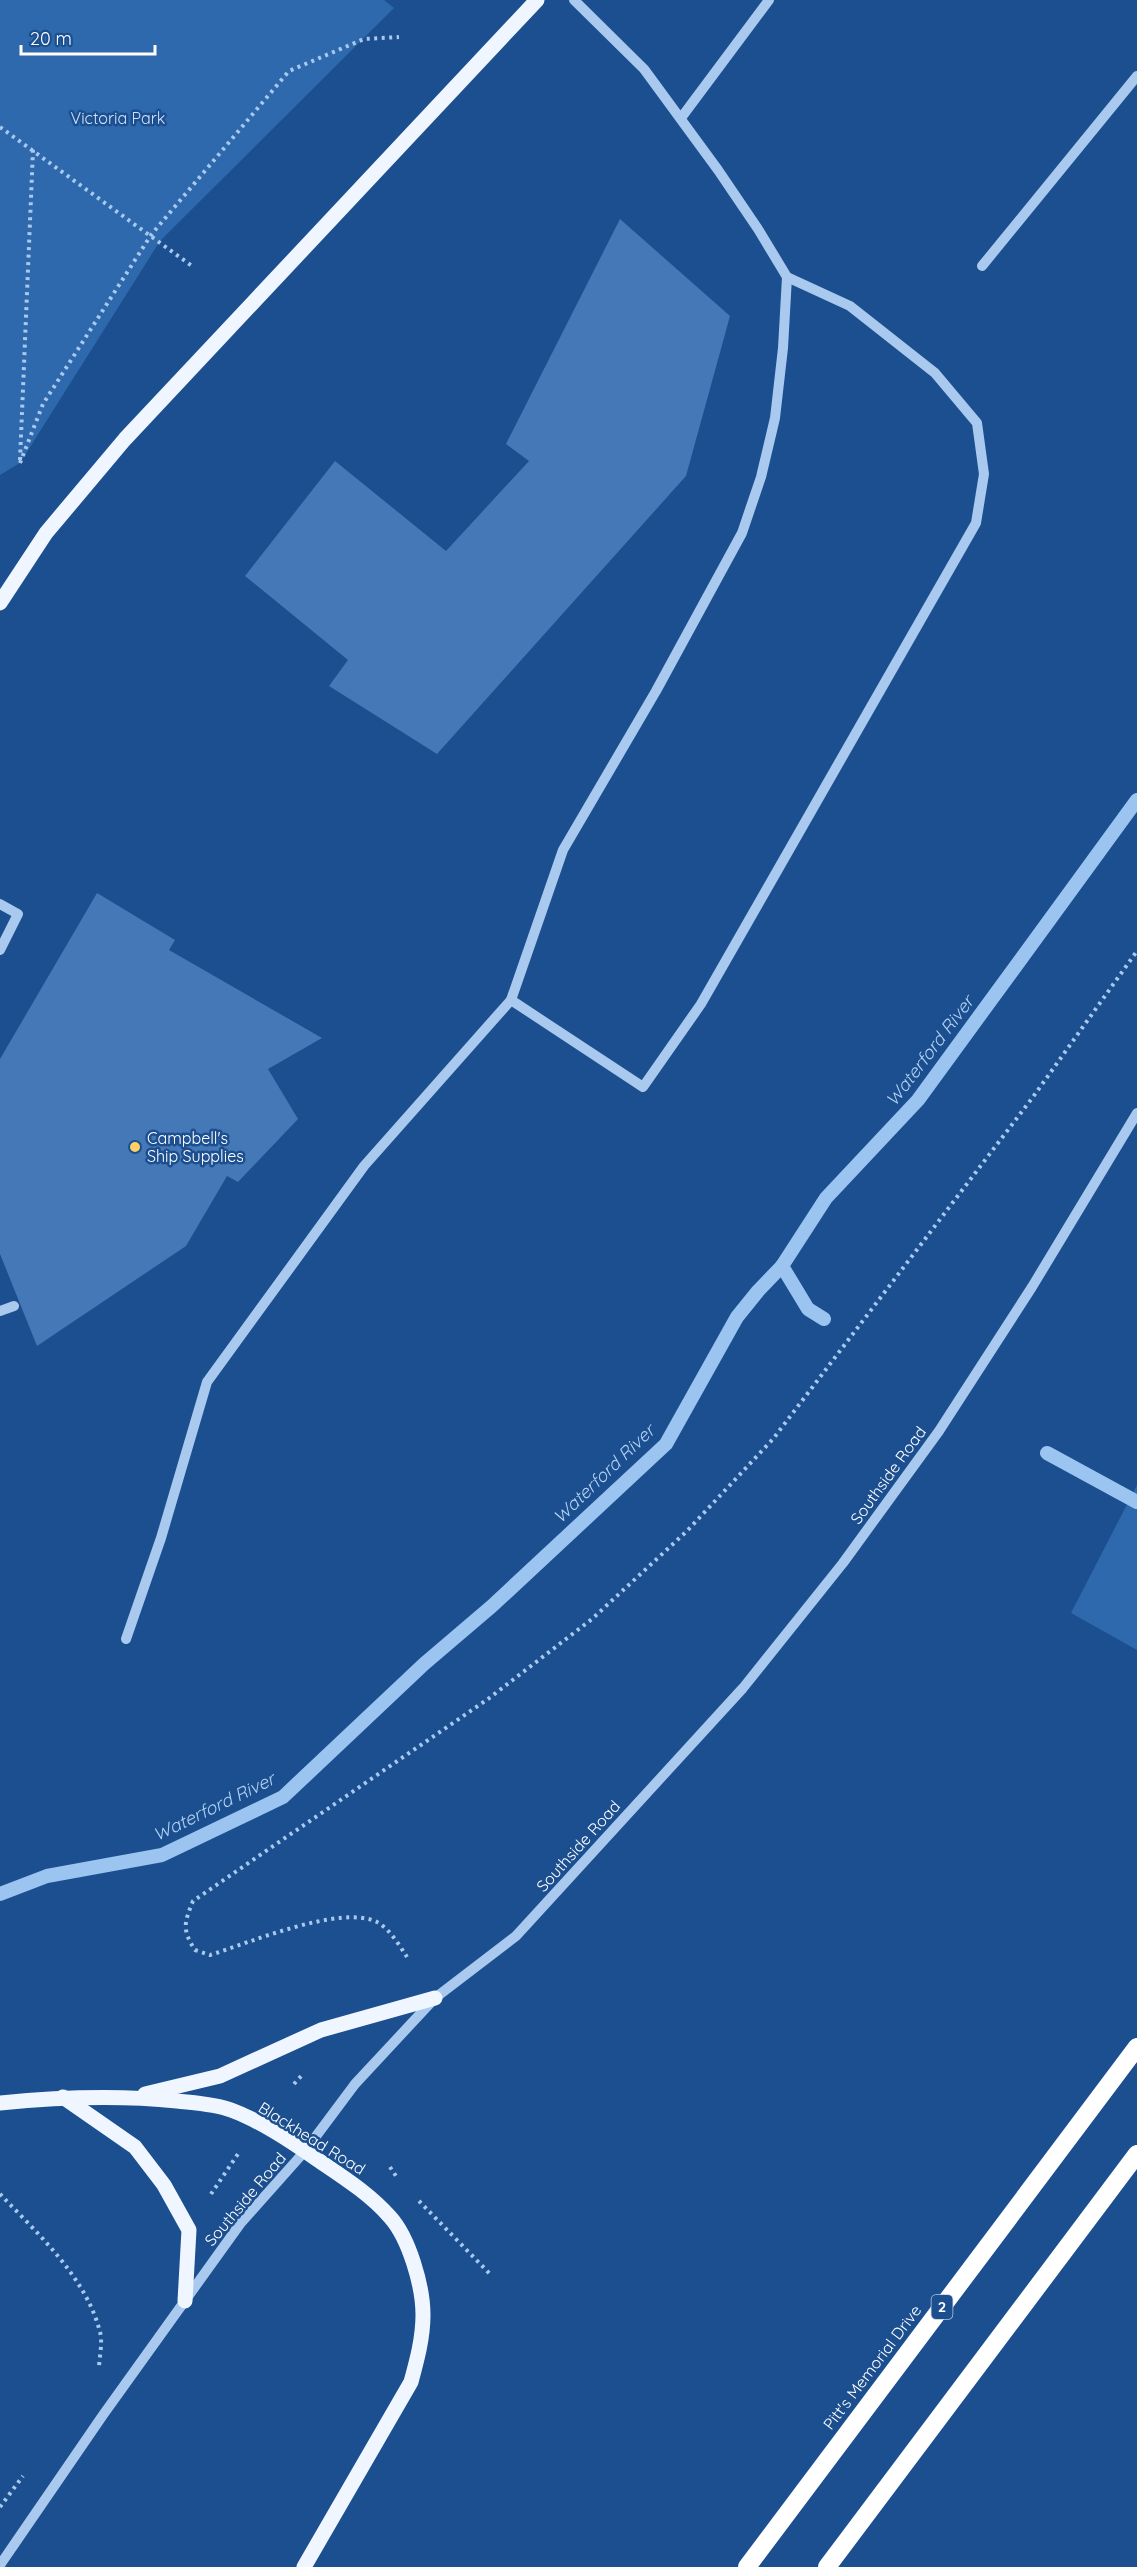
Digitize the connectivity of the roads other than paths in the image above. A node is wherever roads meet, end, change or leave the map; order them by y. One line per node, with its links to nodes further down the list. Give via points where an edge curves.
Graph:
1 (537, 0): 8 (main road, via 124,439 46,533)
2 (574, 0): 5 (street, via 644,69)
3 (769, 0): 5 (street)
4 (1137, 76): 6 (street)
5 (681, 118): 7 (street)
6 (982, 266)
7 (787, 277): 11 (street, via 775,418 742,533 563,850); 11 (street, via 850,306 935,373 977,423 984,474 976,523 701,1004 643,1087)
8 (0, 603)
9 (0, 904): 10 (street, via 18,914)
10 (0, 950)
11 (511, 1000): 15 (street, via 364,1166 207,1382)
12 (1137, 1113): 16 (street, Southside Road, via 945,1422 843,1563 743,1688 516,1936)
13 (14, 1306): 14 (street)
14 (0, 1311)
15 (126, 1640)
16 (435, 1998): 19 (main road, via 321,2030 220,2076); 21 (street, Southside Road, via 355,2084)
17 (1137, 2047): 26 (highway, Pitt's Memorial Drive / 2)
18 (63, 2097): 19 (main road, Blackhead Road); 20 (main road, Blackhead Road); 23 (main road, via 135,2147 164,2185 189,2230)
19 (134, 2097): 21 (main road, Blackhead Road, via 231,2110)
20 (0, 2103)
21 (305, 2151): 23 (street, Southside Road, via 240,2224); 25 (main road, Blackhead Road, via 361,2190 391,2217 405,2239 416,2272 423,2313 420,2349 411,2382)
22 (1137, 2154): 27 (highway)
23 (185, 2301): 24 (street, Southside Road)
24 (0, 2565)
25 (304, 2567)
26 (747, 2567)
27 (826, 2567)

